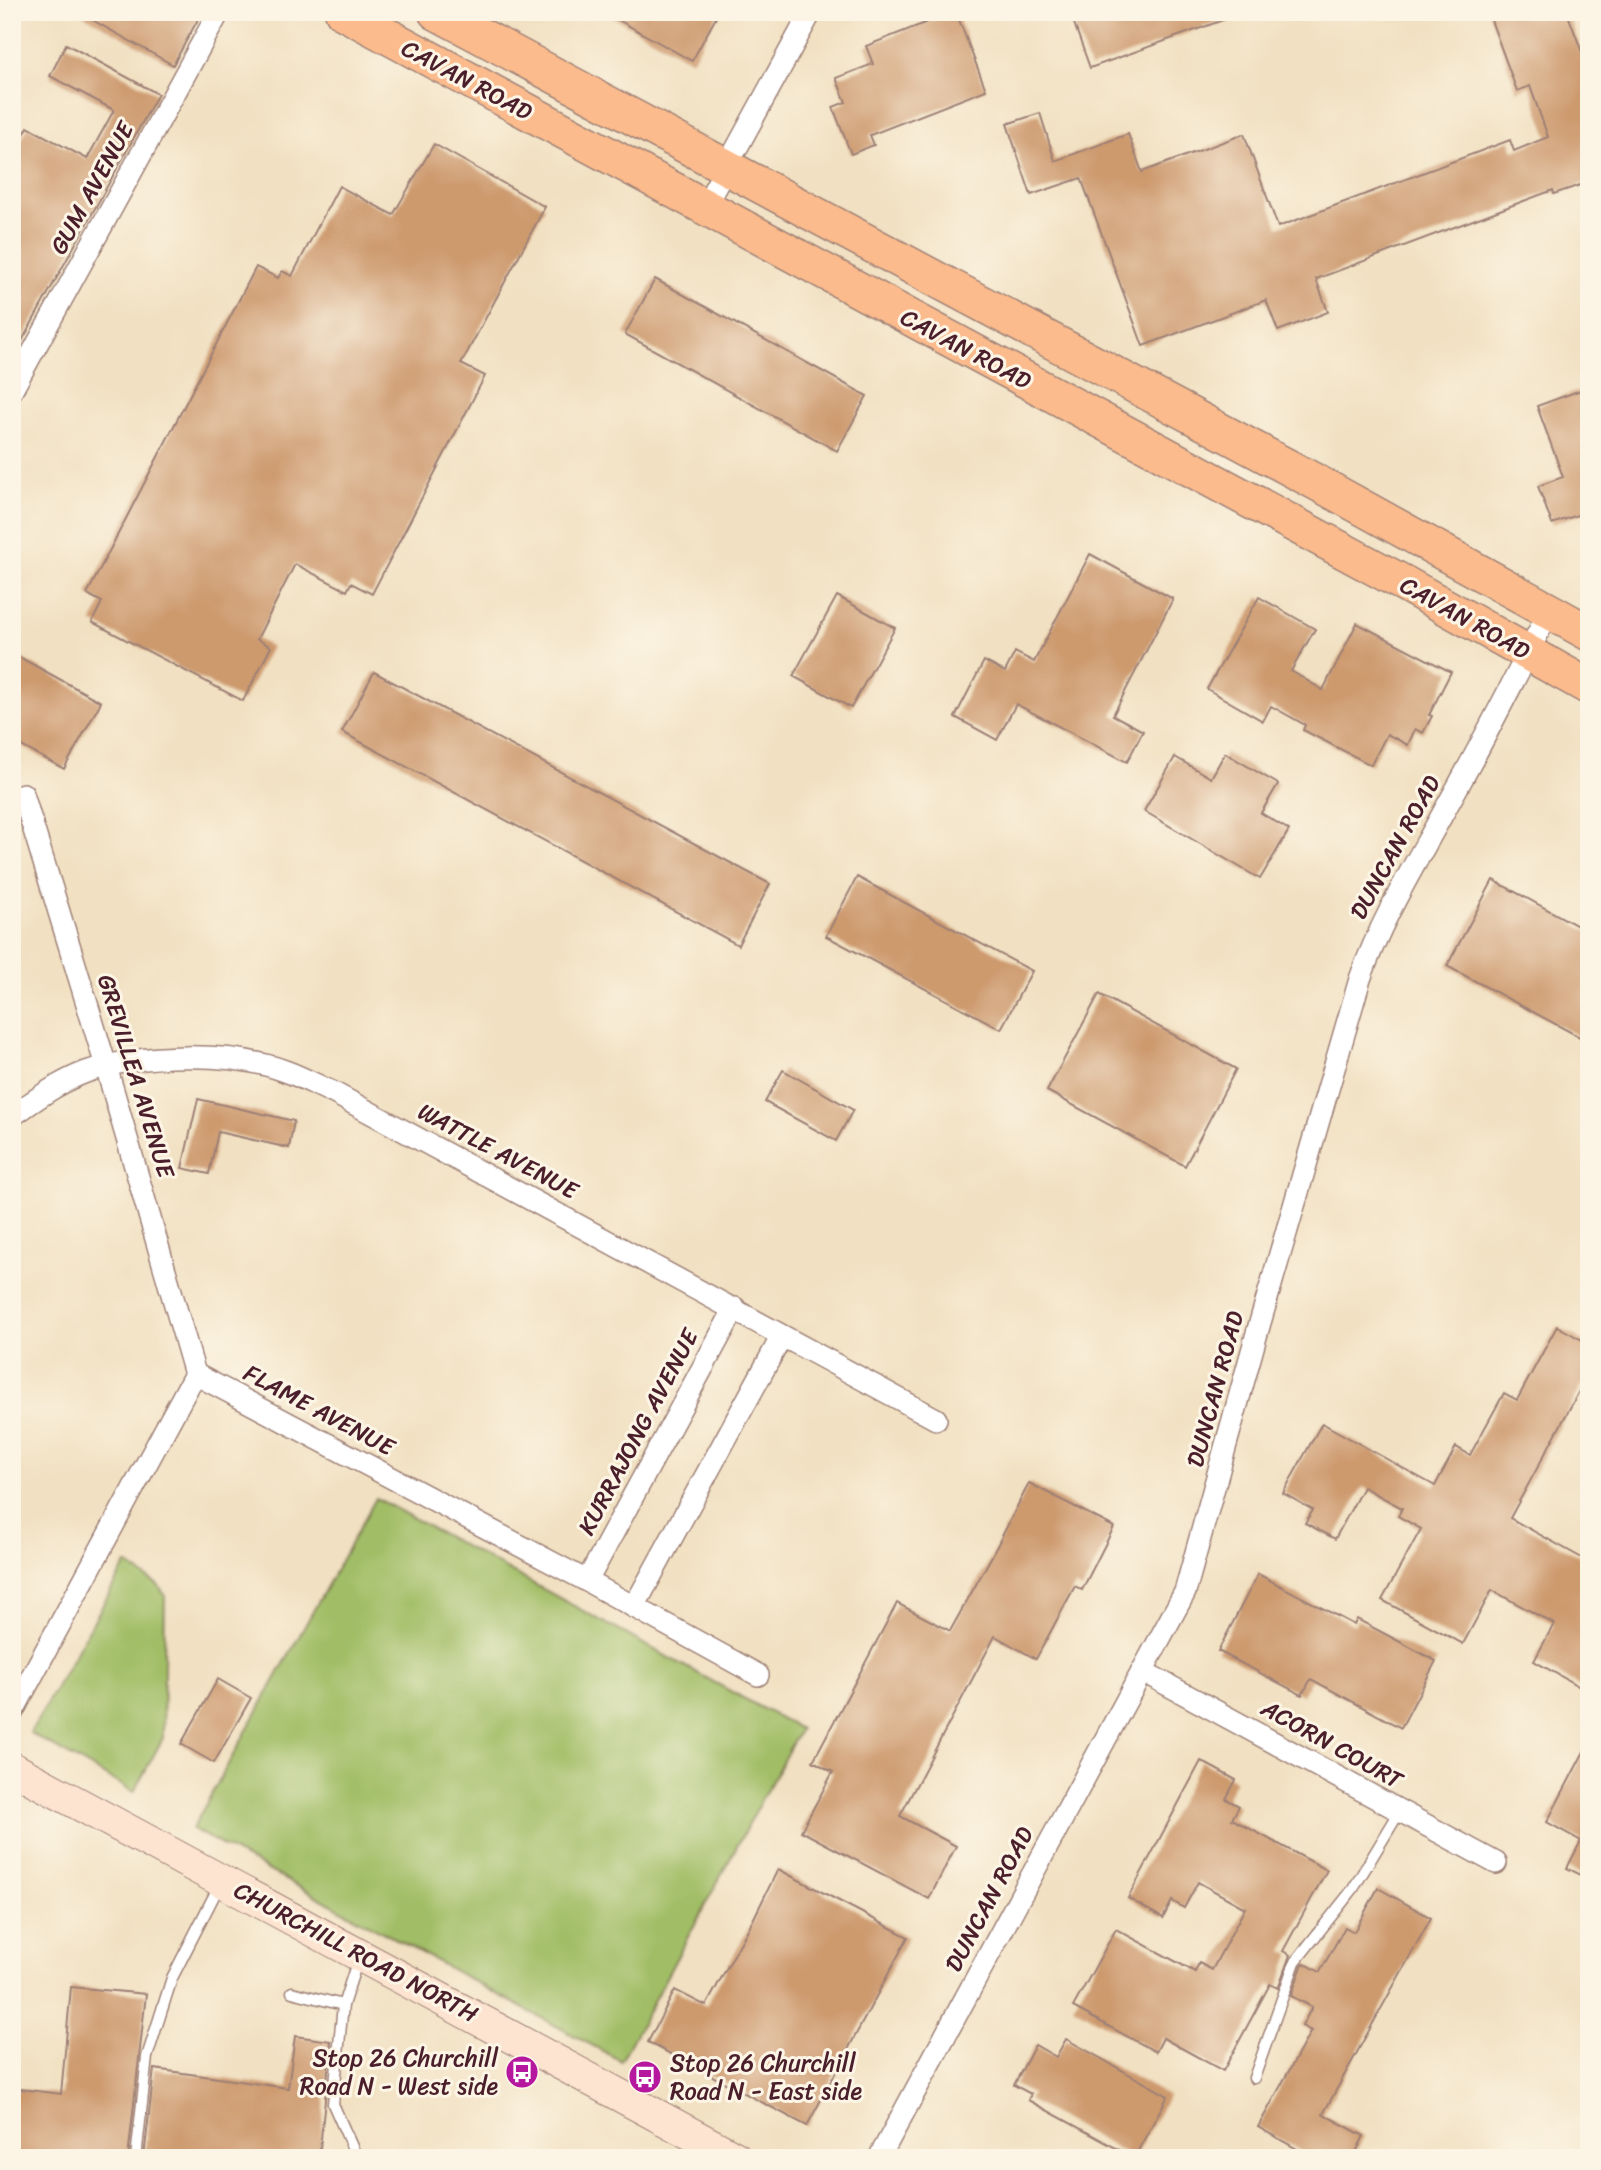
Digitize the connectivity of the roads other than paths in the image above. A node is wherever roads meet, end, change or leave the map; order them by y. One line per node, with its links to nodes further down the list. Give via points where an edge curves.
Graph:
1 (219, 12): 7 (street, GUM AVENUE)
2 (343, 12): 6 (main road, CAVAN ROAD)
3 (436, 12): 5 (main road, CAVAN ROAD)
4 (811, 12): 5 (street)
5 (727, 167): 6 (street); 8 (main road, CAVAN ROAD)
6 (704, 208): 10 (main road, CAVAN ROAD)
7 (12, 390)
8 (1549, 611): 9 (main road, CAVAN ROAD); 10 (street, DUNCAN ROAD)
9 (1589, 633)
10 (1528, 653): 11 (main road, CAVAN ROAD); 21 (street, DUNCAN ROAD, via 1373,944 1256,1332 1191,1574)
11 (1589, 687)
12 (23, 794): 13 (street, GREVILLEA AVENUE)
13 (106, 1066): 14 (street, WATTLE AVENUE, via 83,1073); 15 (street, WATTLE AVENUE, via 151,1058 233,1059 283,1070); 17 (street, GREVILLEA AVENUE)
14 (12, 1116)
15 (735, 1308): 16 (street, WATTLE AVENUE); 19 (street, KURRAJONG AVENUE)
16 (782, 1335): 18 (street, WATTLE AVENUE); 20 (street)
17 (195, 1374): 19 (street, FLAME AVENUE); 23 (street)
18 (936, 1419)
19 (587, 1581): 20 (street, FLAME AVENUE)
20 (634, 1607): 22 (street, FLAME AVENUE)
21 (1142, 1671): 25 (street, ACORN COURT); 35 (street, DUNCAN ROAD)
22 (758, 1675)
23 (12, 1713)
24 (12, 1768): 27 (street, CHURCHILL ROAD NORTH)
25 (1400, 1811): 26 (street, ACORN COURT); 31 (lane, via 1353,1889 1295,1962)
26 (1496, 1863)
27 (222, 1880): 28 (street, CHURCHILL ROAD NORTH); 32 (lane, via 173,1978 147,2057)
28 (359, 1953): 30 (lane); 34 (street, CHURCHILL ROAD NORTH)
29 (292, 1992): 30 (lane)
30 (343, 2004): 33 (lane, via 333,2104)
31 (1254, 2078)
32 (136, 2158)
33 (357, 2158)
34 (736, 2158)
35 (879, 2158)

